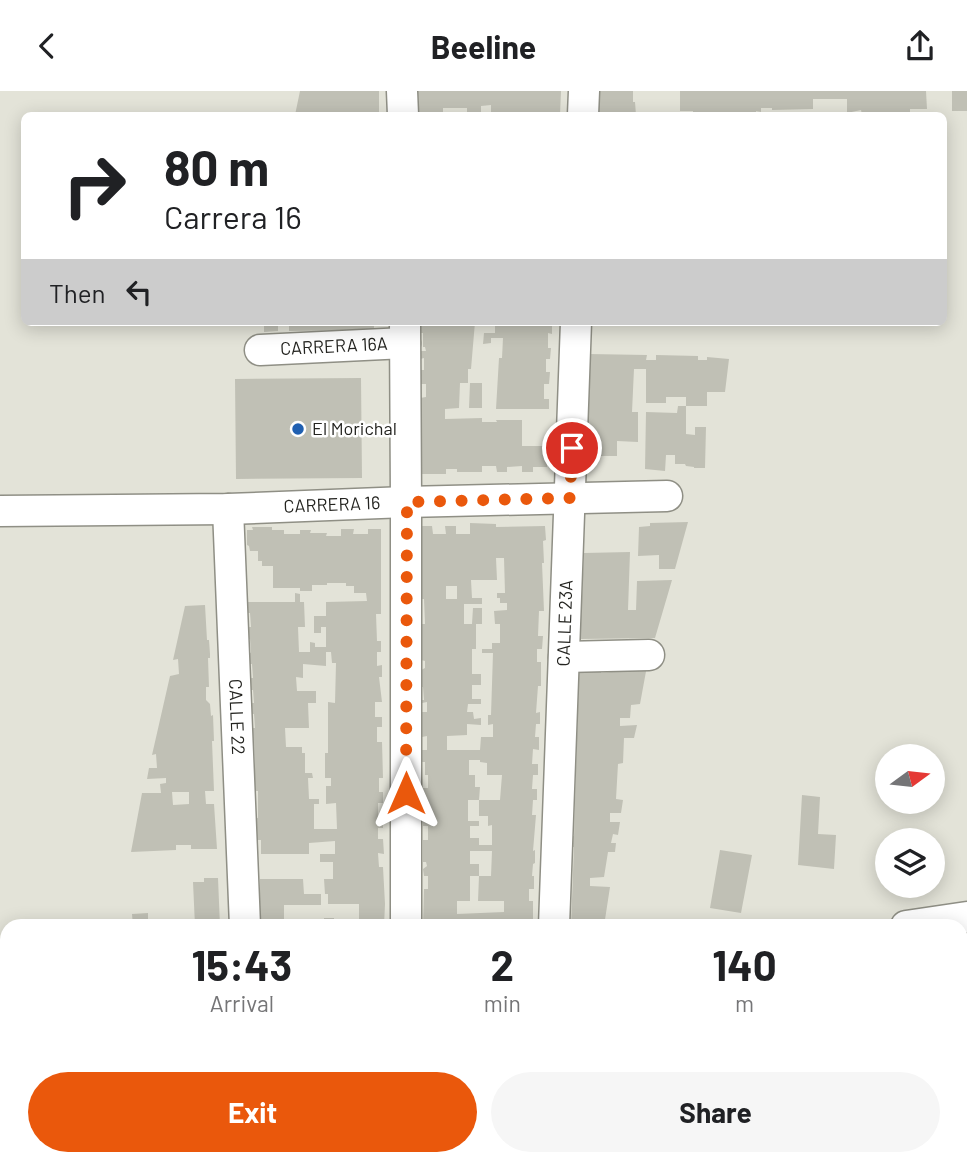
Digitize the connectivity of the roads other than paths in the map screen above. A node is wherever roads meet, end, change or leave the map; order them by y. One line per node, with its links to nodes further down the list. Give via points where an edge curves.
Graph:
1 (402, 91): 3 (street)
2 (584, 91): 4 (street)
3 (403, 112)
4 (583, 112)
5 (576, 326): 9 (street, CALLE 23A)
6 (405, 333): 7 (street, CARRERA 16A); 10 (street)
7 (260, 350)
8 (667, 496): 9 (street, CARRERA 16)
9 (570, 498): 10 (street, CARRERA 16); 14 (street, CALLE 23A)
10 (407, 502): 11 (street, CARRERA 16); 16 (street)
11 (229, 509): 12 (street, CARRERA 16); 15 (street, CALLE 22)
12 (0, 511)
13 (649, 655): 14 (street)
14 (564, 657): 17 (street, CALLE 23A)
15 (245, 919)
16 (406, 919)
17 (554, 919)

